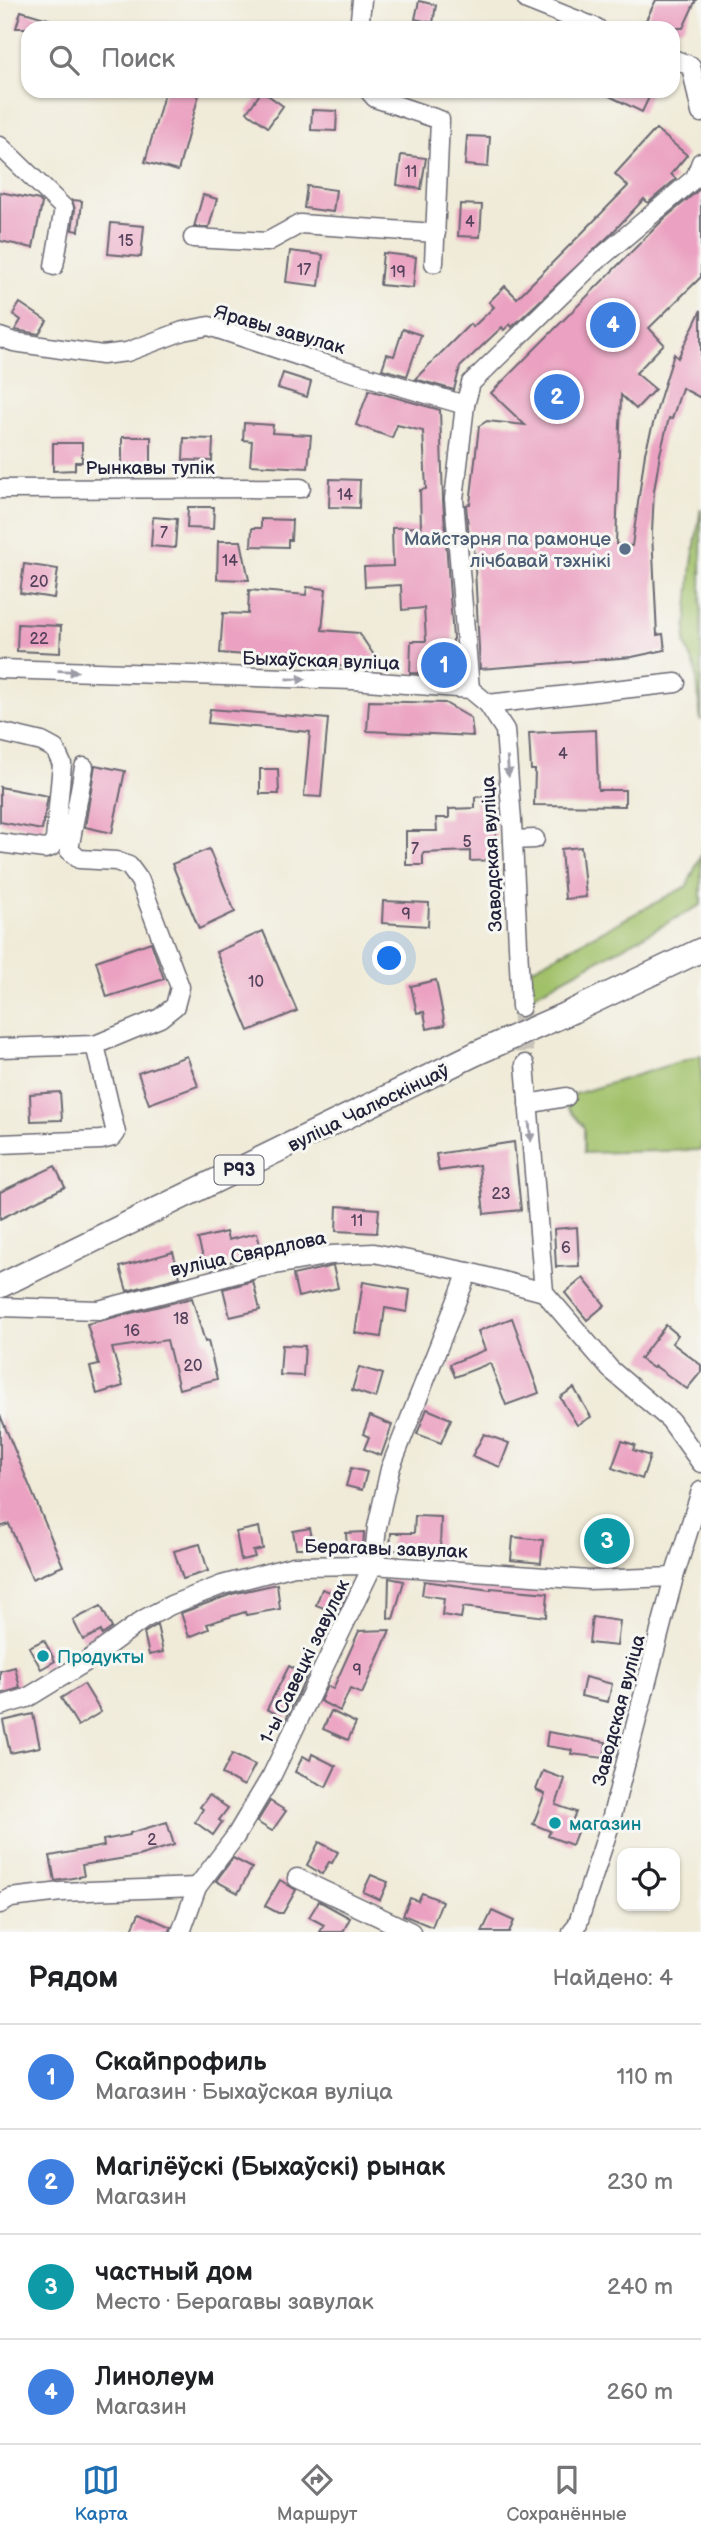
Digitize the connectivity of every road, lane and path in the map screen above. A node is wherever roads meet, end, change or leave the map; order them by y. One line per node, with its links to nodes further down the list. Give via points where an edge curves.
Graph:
1 (362, 0): 3 (street)
2 (527, 0): 4 (street)
3 (360, 21)
4 (580, 21)
5 (696, 61): 7 (street)
6 (375, 98): 10 (street, via 440,120)
7 (701, 113)
8 (0, 146): 13 (street, via 64,208)
9 (701, 162): 15 (street, via 695,178 592,265 471,383)
10 (436, 233): 11 (street, via 300,225 267,242); 12 (street)
11 (193, 238)
12 (435, 263)
13 (54, 266)
14 (0, 337): 15 (street, Яравы завулак, via 102,355 127,352 209,326)
15 (465, 405): 20 (street, via 454,499)
16 (301, 488): 17 (street, Рынкавы тупік)
17 (0, 489)
18 (0, 669): 20 (street, Быхаўская вуліца, one-way to 20, via 353,680)
19 (676, 683): 21 (street)
20 (470, 689): 21 (street)
21 (488, 704): 25 (street, Заводская вуліца, one-way to 25, via 505,730)
22 (0, 732): 26 (street, via 42,742 55,749 62,764 51,847)
23 (84, 767): 29 (street, via 69,850 79,859 129,866 140,881 180,987 174,1006 160,1018)
24 (535, 838): 25 (street)
25 (513, 840): 28 (street, Заводская вуліца)
26 (0, 843)
27 (701, 950): 36 (main road, вуліца Чалюскінцаў / Р93, bridge, via 477,1053)
28 (521, 1007)
29 (95, 1045): 30 (street); 34 (street, via 116,1133 113,1137)
30 (0, 1048)
31 (525, 1064): 33 (street)
32 (566, 1097): 33 (street)
33 (528, 1104): 37 (street, one-way to 37)
34 (0, 1144)
35 (468, 1272): 37 (street, вуліца Свярдлова); 38 (street, вуліца Свярдлова, via 374,1253 331,1255 258,1268 99,1310); 41 (street, 1-ы Савецкі завулак, via 390,1469)
36 (0, 1286)
37 (544, 1292): 39 (street, via 610,1369 670,1420)
38 (0, 1307)
39 (701, 1463)
40 (701, 1491): 42 (street)
41 (373, 1565): 42 (street, Берагавы завулак, via 589,1580); 43 (street, Берагавы завулак, via 294,1566 222,1585 144,1619 27,1698); 45 (street, 1-ы Савецкі завулак, via 272,1775)
42 (674, 1577): 49 (street, Заводская вуліца, via 608,1831)
43 (0, 1706)
44 (297, 1878): 48 (street)
45 (197, 1887): 46 (street, via 61,1892); 47 (street, 1-ы Савецкі завулак)
46 (0, 1903)
47 (181, 1932)
48 (411, 1932)
49 (572, 1932)

